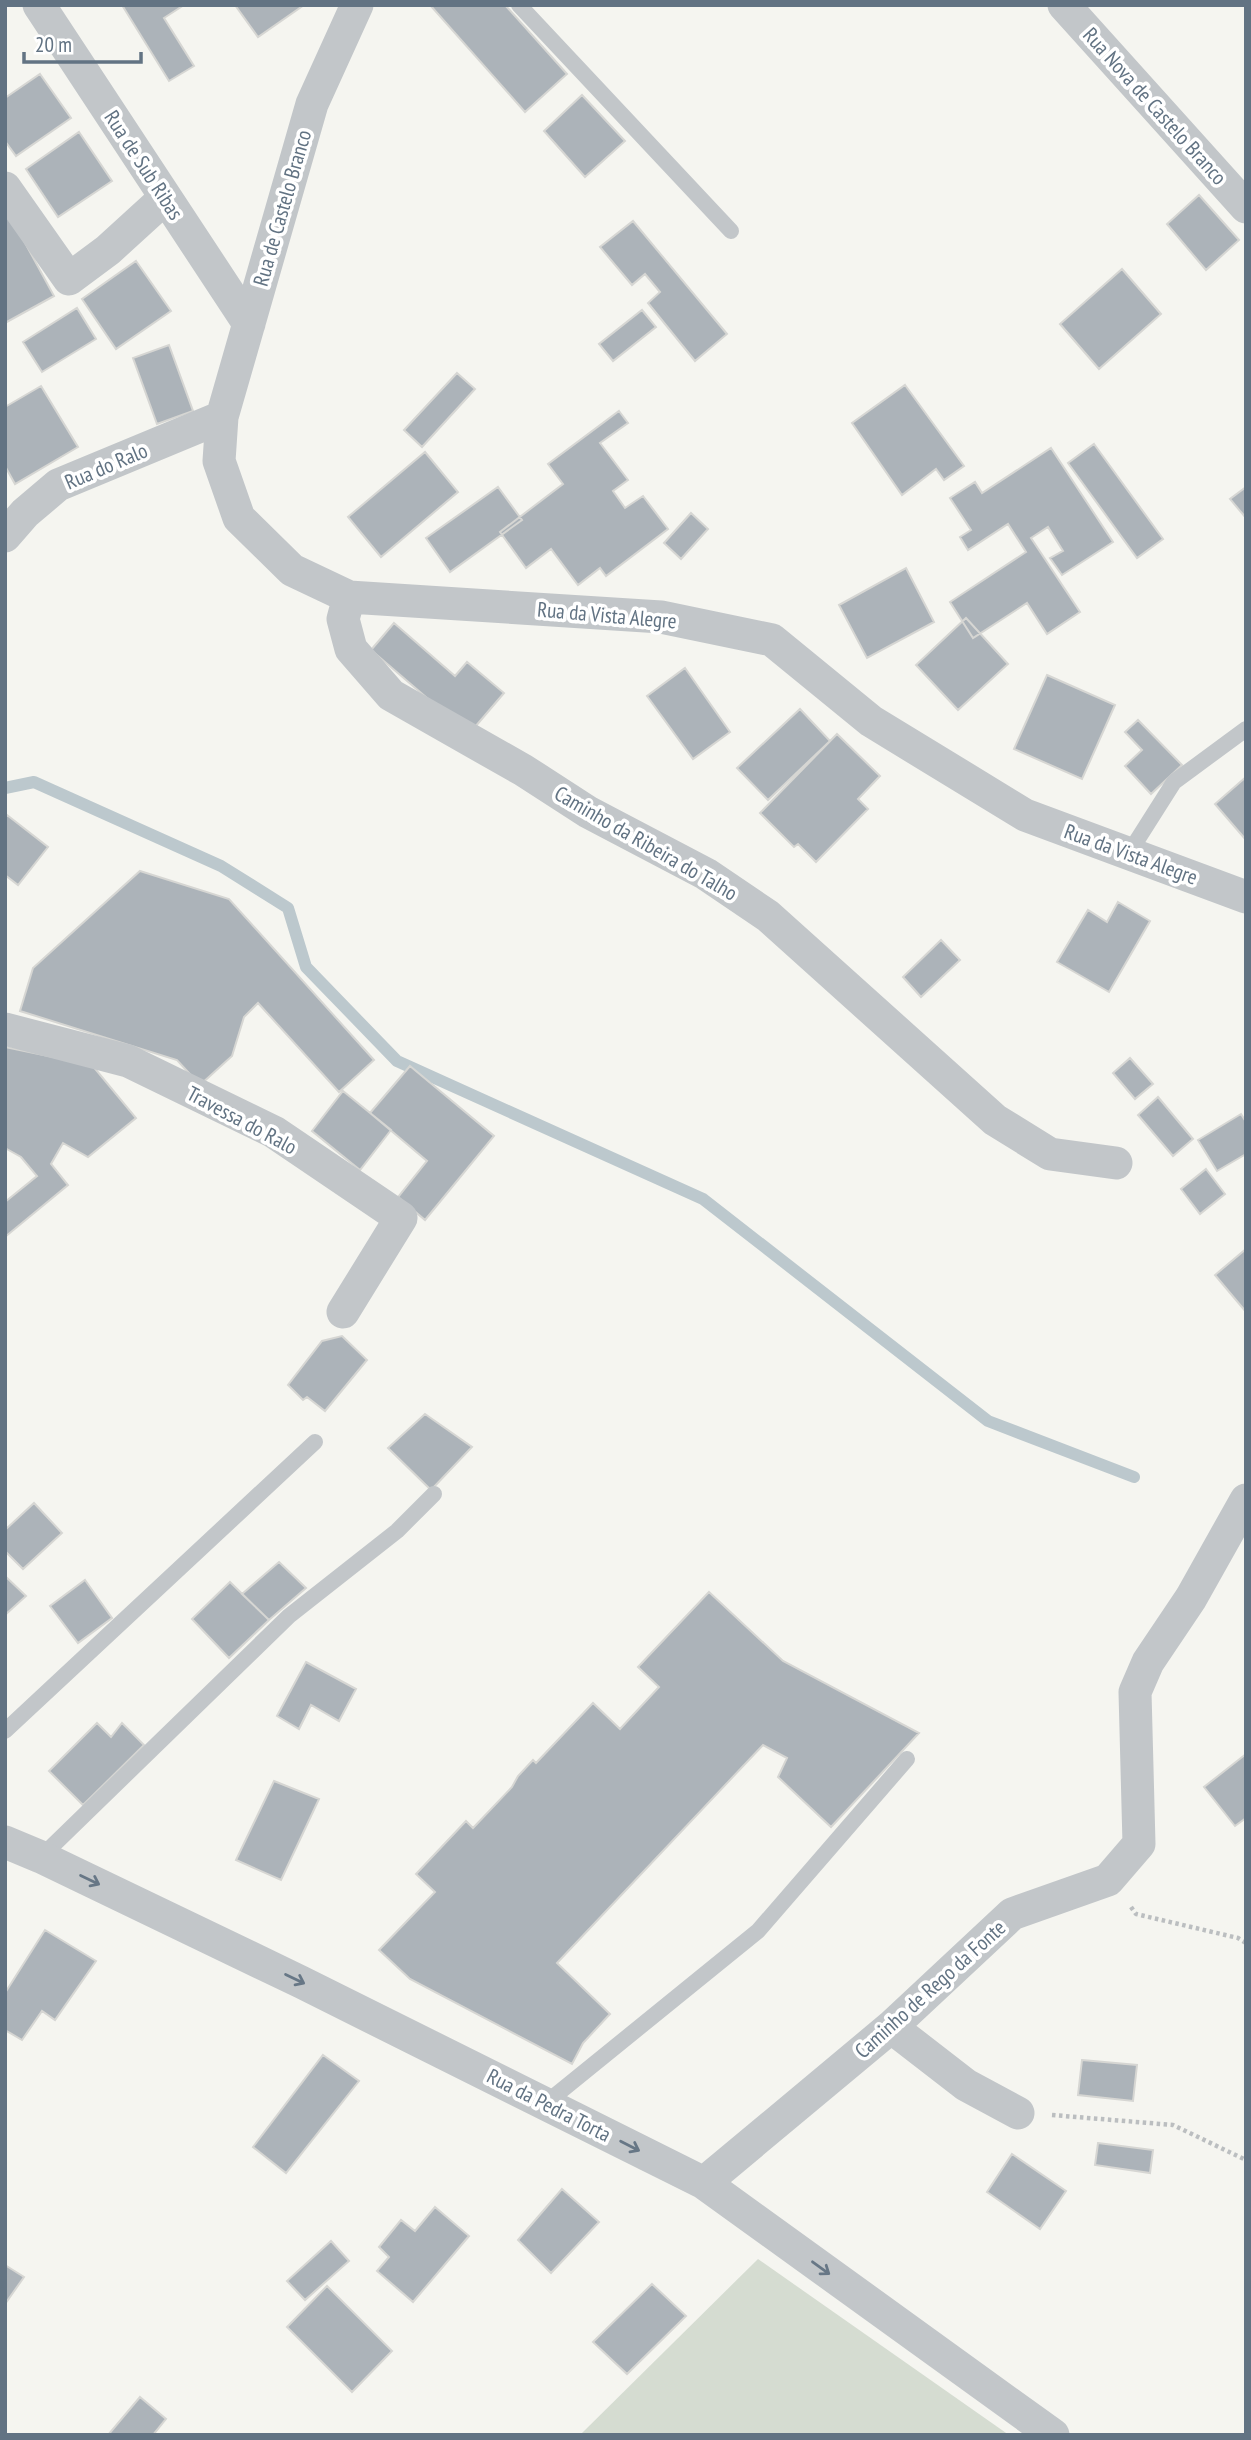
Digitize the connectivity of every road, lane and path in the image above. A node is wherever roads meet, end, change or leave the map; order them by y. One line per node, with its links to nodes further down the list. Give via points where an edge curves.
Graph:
1 (39, 5): 6 (street, Rua de Sub Ribas)
2 (357, 5): 9 (street, Rua de Castelo Branco, via 312,104)
3 (519, 5): 8 (lane)
4 (1065, 5): 7 (street, Rua Nova de Castelo Branco)
5 (5, 188): 6 (street, via 69,279)
6 (165, 198): 9 (street, Rua de Sub Ribas)
7 (1246, 207)
8 (731, 231)
9 (249, 324): 10 (street, Rua de Castelo Branco)
10 (222, 417): 11 (street, Rua do Ralo, via 58,485); 12 (street, Rua da Vista Alegre, via 219,461 239,518 292,570)
11 (5, 536)
12 (349, 597): 14 (street, Rua da Vista Alegre, via 661,617 772,640 871,721 1025,815); 17 (street, Caminho da Ribeira do Talho, via 343,619 351,649 391,695 588,812 706,874 768,916 995,1120 1050,1154)
13 (1246, 729): 14 (lane, via 1174,782)
14 (1129, 853): 15 (street, Rua da Vista Alegre)
15 (1246, 897)
16 (5, 1029): 18 (street, Travessa do Ralo, via 128,1061 274,1132 401,1218)
17 (1116, 1163)
18 (344, 1312)
19 (315, 1442): 22 (lane)
20 (434, 1494): 25 (lane, via 397,1531 289,1615)
21 (1246, 1500): 26 (street, Caminho de Rego da Fonte, via 1191,1598 1148,1662 1136,1692 1139,1844)
22 (5, 1731)
23 (907, 1759): 29 (lane, via 758,1931)
24 (5, 1842): 25 (street, Rua da Pedra Torta)
25 (41, 1857): 29 (street, Rua da Pedra Torta, one-way to 29)
26 (1108, 1880): 27 (path, via 1136,1914 1238,1938); 28 (street, Caminho de Rego da Fonte, via 1012,1914)
27 (1246, 1944)
28 (891, 2026): 30 (street, via 966,2085); 32 (street, Caminho de Rego da Fonte)
29 (546, 2103): 32 (street, Rua da Pedra Torta, one-way to 32)
30 (1018, 2113): 31 (path, via 1172,2125)
31 (1246, 2160)
32 (704, 2183): 33 (street, Rua da Pedra Torta, one-way to 33)
33 (1053, 2435)

